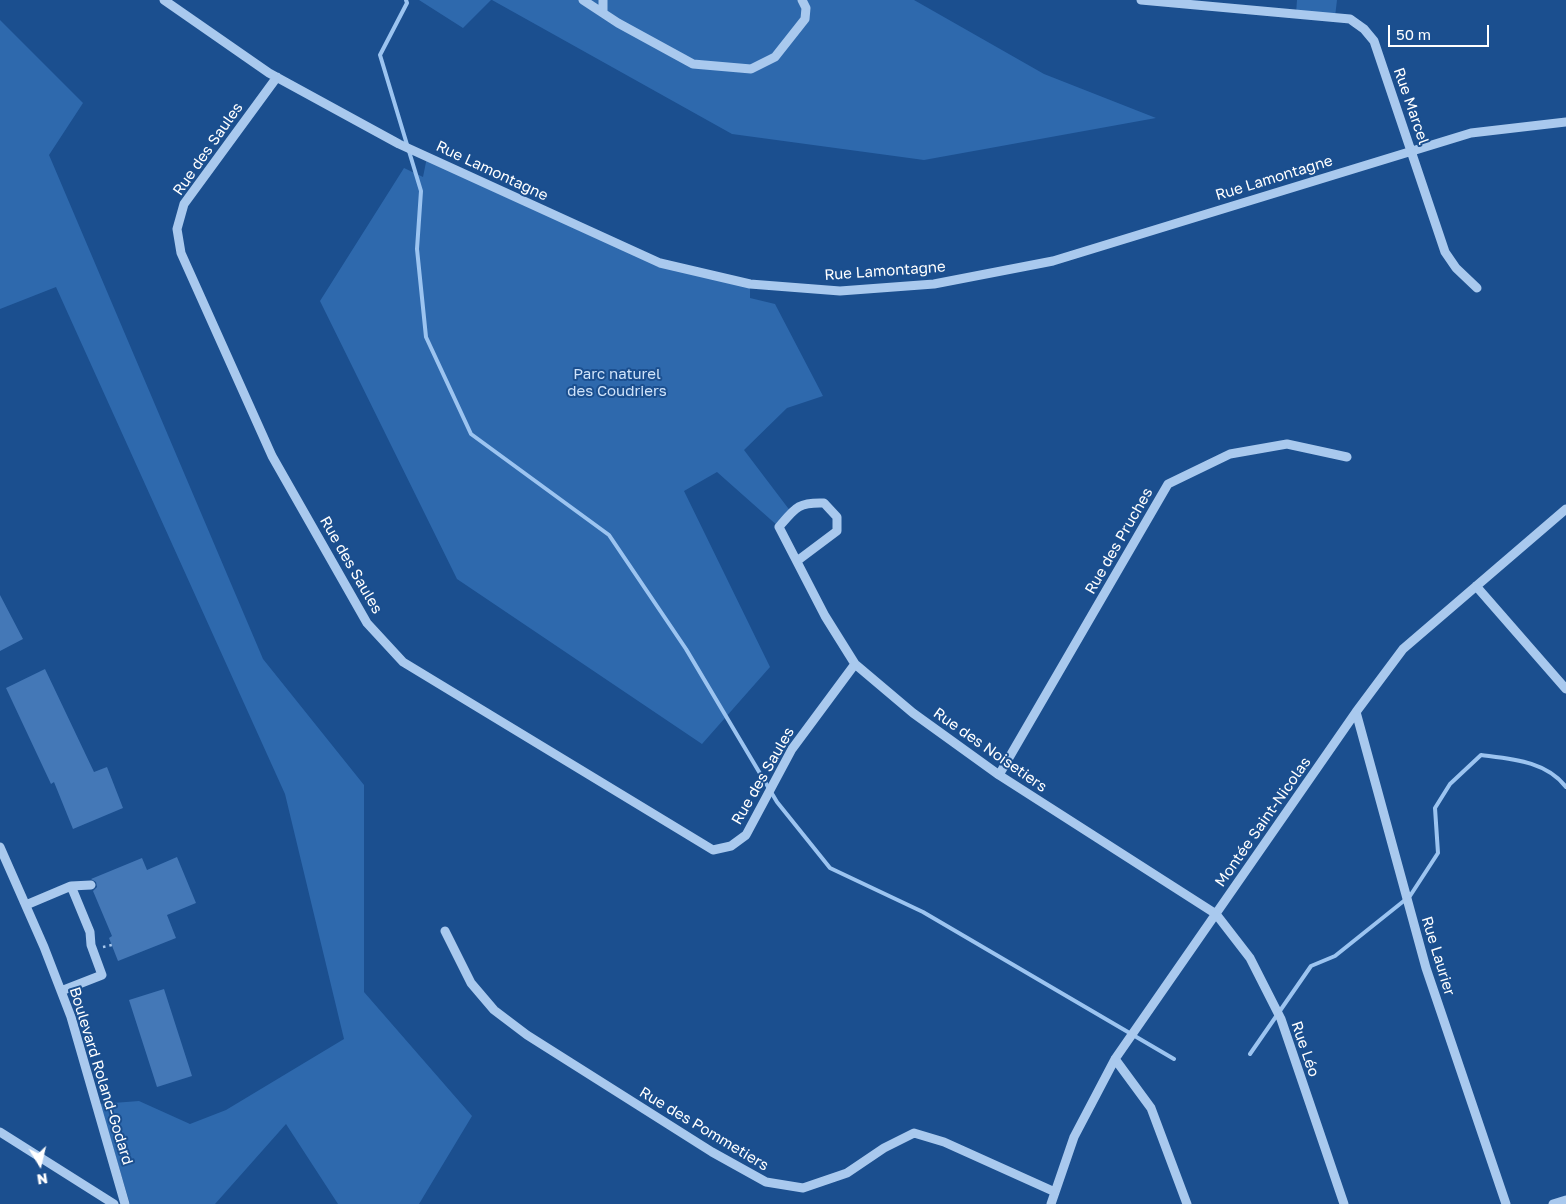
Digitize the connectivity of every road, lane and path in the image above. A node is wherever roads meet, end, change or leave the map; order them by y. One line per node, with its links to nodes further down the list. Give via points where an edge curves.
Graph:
1 (164, 0): 7 (street, Rue Lamontagne)
2 (583, 0): 6 (street)
3 (603, 0): 6 (street)
4 (802, 0): 6 (street, via 806,8 804,19 775,57 751,69 693,64)
5 (1141, 0): 9 (street, Rue Marcel, via 1350,19 1374,41)
6 (603, 13)
7 (276, 77): 9 (street, Rue Lamontagne, via 399,144 660,263 750,284 840,291 934,284 1053,261); 15 (street, Rue des Saules, via 184,204 177,229 181,253 272,456 367,622 403,662 713,850 731,846 746,834 792,749)
8 (1566, 122): 9 (street, Rue Lamontagne, via 1471,133)
9 (1412, 150): 10 (street, Rue Marcel, via 1444,252)
10 (1477, 288)
11 (1347, 457): 18 (street, Rue des Pruches, via 1286,444 1230,454 1168,484)
12 (1566, 509): 14 (street, Montée Saint-Nicolas)
13 (797, 562): 13 (street, Rue des Noisetiers, via 837,531 837,517 824,503 806,502 791,512 779,527); 15 (street, Rue des Noisetiers)
14 (1476, 586): 16 (street); 17 (street, Montée Saint-Nicolas, via 1403,649)
15 (855, 664): 18 (street, Rue des Noisetiers, via 913,713)
16 (1566, 689)
17 (1356, 712): 23 (street, Montée Saint-Nicolas); 35 (street, Rue Laurier, via 1426,968)
18 (999, 775): 23 (street, Rue des Noisetiers)
19 (0, 846): 22 (street, Boulevard Roland-Godard)
20 (91, 885): 21 (street)
21 (71, 886): 22 (street); 25 (street, via 90,932 91,945 102,974)
22 (26, 905): 25 (street, Boulevard Roland-Godard)
23 (1216, 914): 26 (street, Montée Saint-Nicolas); 34 (street, Rue Léo, via 1250,958 1280,1019)
24 (445, 931): 28 (street, Rue des Pommetiers, via 471,983 500,1015 712,1152 766,1182 803,1188 846,1173 884,1148 914,1134 944,1142)
25 (61, 992): 31 (street, Boulevard Roland-Godard)
26 (1115, 1059): 28 (street, Montée Saint-Nicolas, via 1074,1137); 33 (street, via 1151,1108)
27 (0, 1132): 30 (street)
28 (1055, 1192): 32 (street, Montée Saint-Nicolas)
29 (1566, 1200): 36 (street)
30 (114, 1204)
31 (125, 1204)
32 (1051, 1204)
33 (1187, 1204)
34 (1344, 1204)
35 (1506, 1204)
36 (1554, 1204)

